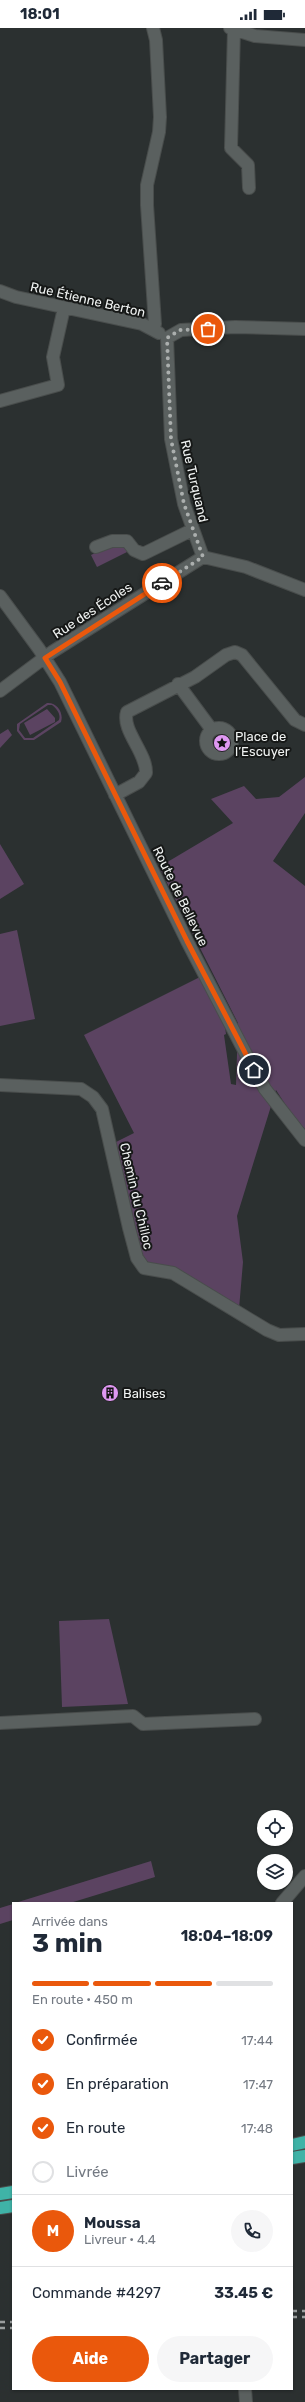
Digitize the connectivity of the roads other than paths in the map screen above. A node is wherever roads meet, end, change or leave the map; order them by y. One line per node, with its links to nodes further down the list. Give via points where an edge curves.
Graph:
1 (153, 28): 7 (street, via 156,40 160,117 147,185 155,324)
2 (232, 29): 3 (street, via 255,36); 4 (street, via 231,148 248,165)
3 (305, 40)
4 (249, 188)
5 (0, 291): 6 (street, Rue Étienne Berton)
6 (64, 308): 7 (street, Rue Étienne Berton, via 142,324); 10 (street, via 53,357 58,386)
7 (153, 329): 9 (street, Rue Étienne Berton)
8 (305, 329): 9 (street, via 235,327 180,330)
9 (167, 338): 11 (street, Rue Turquand, via 171,439 180,489)
10 (0, 401)
11 (192, 530): 12 (street, via 143,554 134,550 126,541 112,541); 13 (street, Rue Turquand)
12 (96, 547)
13 (203, 557): 14 (street, via 246,567); 16 (street, Rue des Écoles)
14 (305, 590)
15 (0, 596): 16 (street, Route de Bellevue)
16 (45, 658): 18 (street, Rue des Écoles); 21 (street, Route de Bellevue, via 60,682)
17 (178, 684): 19 (street, via 235,652 242,655 295,720); 20 (street); 21 (street, via 127,712 126,721 144,761 146,773 139,782)
18 (0, 691)
19 (305, 725)
20 (212, 730)
21 (115, 795): 23 (street, Route de Bellevue, via 249,1060 265,1089)
22 (0, 1085): 24 (street, Chemin du Chilloc, via 81,1089 94,1097 102,1109 129,1228 137,1258 144,1268 173,1273 279,1335)
23 (305, 1140)
24 (305, 1334)
25 (255, 1719): 26 (street, via 143,1724 133,1716)
26 (0, 1723)
27 (305, 1876): 28 (street)
28 (283, 1902)
29 (305, 2142): 30 (highway)
30 (293, 2145)
31 (305, 2156): 32 (highway)
32 (293, 2158)
33 (12, 2192): 34 (highway)
34 (0, 2194)
35 (12, 2206): 36 (highway)
36 (0, 2208)

